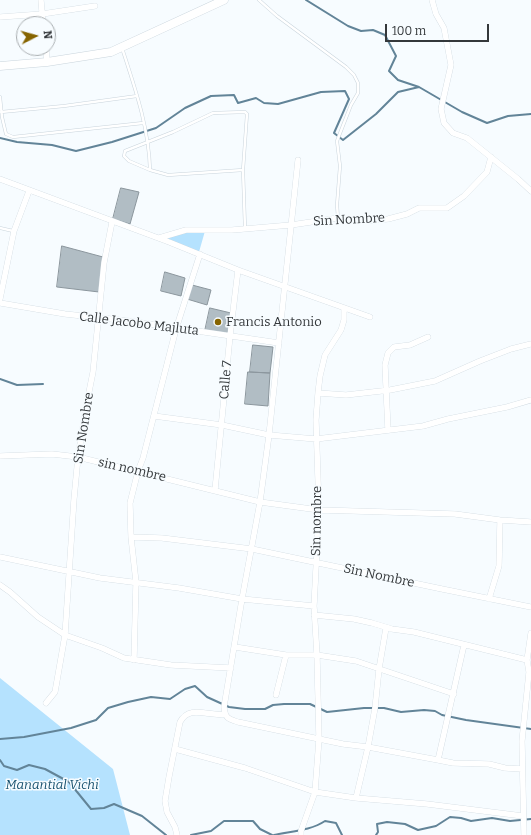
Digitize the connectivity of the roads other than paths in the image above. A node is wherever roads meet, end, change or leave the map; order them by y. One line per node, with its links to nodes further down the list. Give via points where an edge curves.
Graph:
1 (41, 0): 6 (street)
2 (224, 0): 8 (street)
3 (259, 0): 24 (lane, via 346,67 358,83 358,93 337,141 340,166)
4 (432, 0): 17 (street, via 444,28 451,65 441,109 444,124 453,133 467,138)
5 (95, 6): 6 (street)
6 (42, 14): 7 (street)
7 (0, 17)
8 (122, 47): 10 (street, via 111,52); 12 (lane)
9 (47, 56): 10 (street)
10 (47, 62): 11 (street)
11 (0, 66)
12 (137, 96): 14 (lane); 15 (lane)
13 (0, 97): 14 (lane)
14 (1, 112): 15 (lane, via 6,134 13,137)
15 (143, 123): 16 (lane)
16 (148, 142): 19 (lane); 19 (lane, via 125,151 124,156); 20 (lane, via 213,112 245,112)
17 (491, 157): 23 (street); 24 (street, Sin Nombre, via 487,172 464,196 447,208 419,208 407,214 364,221)
18 (298, 160): 26 (street)
19 (150, 170): 20 (lane, via 168,175)
20 (243, 170): 28 (lane)
21 (0, 180): 22 (street)
22 (29, 191): 25 (street); 29 (street)
23 (531, 191)
24 (338, 218): 26 (street, Sin Nombre)
25 (112, 222): 30 (street); 38 (street, Sin Nombre, via 104,263)
26 (292, 225): 28 (street, Sin Nombre); 33 (street)
27 (0, 228): 29 (lane)
28 (245, 229): 30 (street, Sin Nombre, via 186,230)
29 (14, 231): 34 (street)
30 (158, 238): 31 (street)
31 (200, 254): 32 (street); 39 (street, Sin Nombre)
32 (238, 270): 33 (street); 40 (street, Calle 7)
33 (285, 286): 36 (street); 42 (street)
34 (0, 299)
35 (0, 303): 38 (street, Calle Jacobo Majluta)
36 (344, 308): 37 (street); 45 (street, Sin nombre, via 341,330 326,355)
37 (370, 317)
38 (98, 319): 39 (street, Calle Jacobo Majluta); 53 (street, Sin Nombre, via 93,372)
39 (176, 328): 40 (street, Calle Jacobo Majluta); 47 (street, Sin Nombre)
40 (230, 336): 42 (street, Calle Jacobo Majluta); 48 (street, Calle 7)
41 (428, 337): 44 (street, via 410,345 394,347 388,353 385,365)
42 (279, 343): 50 (street)
43 (531, 344): 44 (street, via 511,349 435,381)
44 (386, 390): 45 (street, via 346,395); 49 (street)
45 (318, 393): 51 (street, Sin nombre)
46 (531, 400): 49 (street, via 423,426)
47 (154, 416): 48 (street); 54 (street, Sin Nombre)
48 (222, 425): 50 (street); 55 (street, Calle 7)
49 (388, 430): 51 (street)
50 (269, 435): 51 (street); 56 (street)
51 (316, 439): 57 (street, Sin nombre)
52 (0, 456): 53 (street, sin nombre, via 52,454)
53 (78, 457): 54 (street, sin nombre); 64 (street, Sin Nombre)
54 (138, 471): 55 (street, sin nombre); 60 (street, Sin Nombre, via 130,503)
55 (216, 490): 56 (street, sin nombre)
56 (260, 502): 57 (street, sin nombre); 61 (street)
57 (319, 510): 58 (street, sin nombre, via 455,514); 63 (street, Sin nombre)
58 (500, 520): 59 (street, sin nombre); 68 (street, via 499,566)
59 (531, 522)
60 (131, 537): 61 (street, Sin Nombre, via 162,538); 65 (street, Sin Nombre)
61 (252, 549): 63 (street, Sin Nombre); 67 (street)
62 (0, 557): 64 (street)
63 (317, 563): 68 (street, Sin Nombre); 69 (street, Sin nombre)
64 (69, 571): 65 (street); 74 (street, Sin Nombre)
65 (136, 582): 67 (street); 79 (street, Sin Nombre)
66 (0, 585): 74 (street, via 38,617)
67 (242, 599): 69 (street); 76 (street)
68 (489, 599): 70 (street, Sin Nombre)
69 (314, 606): 71 (street, Sin nombre)
70 (531, 607)
71 (314, 615): 72 (street, via 354,619); 78 (street, Sin nombre)
72 (386, 628): 75 (street, via 414,632); 82 (street)
73 (531, 633): 80 (street)
74 (65, 635): 79 (street); 85 (street, Sin Nombre, via 55,692)
75 (464, 645): 80 (street); 83 (street)
76 (235, 647): 77 (street); 81 (street)
77 (286, 655): 78 (street); 84 (street)
78 (317, 655): 82 (street, via 356,661); 87 (street, Sin nombre)
79 (134, 660): 81 (street)
80 (527, 660): 91 (street, via 529,672 522,741)
81 (230, 668): 86 (street)
82 (379, 669): 83 (street); 88 (street)
83 (454, 694): 90 (street)
84 (276, 696)
85 (46, 703)
86 (225, 714): 87 (street, via 229,719 238,722); 89 (street, via 218,716 187,713 180,722)
87 (319, 739): 88 (street); 92 (street, Sin nombre)
88 (368, 747): 90 (street); 93 (street)
89 (175, 749): 92 (street, via 246,768); 95 (street, via 166,801 167,812)
90 (438, 760): 91 (street)
91 (522, 769): 94 (street)
92 (315, 792): 93 (street); 96 (street, Sin nombre)
93 (356, 798): 94 (street)
94 (523, 816): 97 (street)
95 (177, 835)
96 (301, 835)
97 (524, 835)

